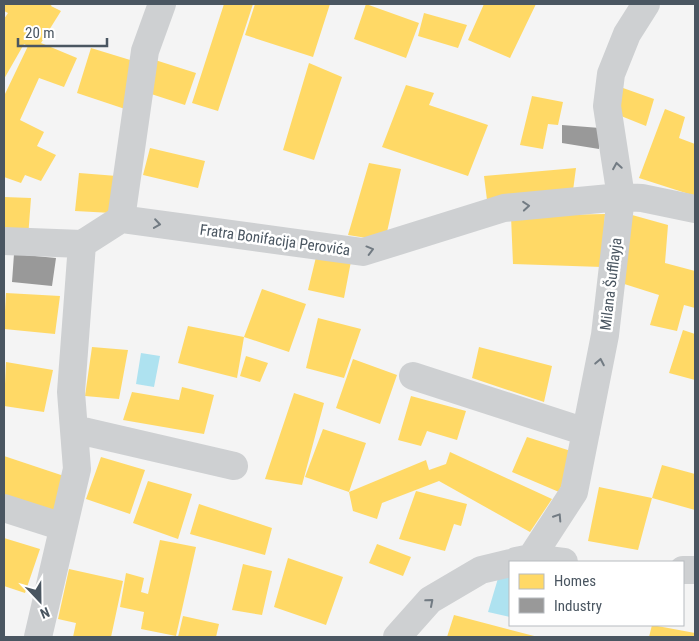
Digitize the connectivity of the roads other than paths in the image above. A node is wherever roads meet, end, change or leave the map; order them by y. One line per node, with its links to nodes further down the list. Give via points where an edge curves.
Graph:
1 (162, 4): 5 (street, via 145,50)
2 (646, 4): 3 (street, Milana Šufflayja, one-way to 2, via 607,106 611,74 628,34)
3 (621, 197): 4 (street, Fratra Bonifacija Perovića); 5 (street, Fratra Bonifacija Perovića, one-way to 3, via 363,252 504,208); 10 (street, Milana Šufflayja, one-way to 3, via 605,335)
4 (695, 209)
5 (121, 219): 7 (street)
6 (4, 241): 7 (street)
7 (82, 244): 9 (street, via 71,392)
8 (414, 376): 10 (street)
9 (74, 429): 11 (street); 13 (street, via 77,469)
10 (586, 432): 14 (street, Milana Šufflayja, one-way to 10, via 574,492)
11 (234, 466)
12 (4, 508): 13 (street)
13 (63, 527): 16 (street)
14 (518, 561)
15 (509, 563): 17 (street, one-way to 15, via 430,600 481,570)
16 (38, 637)
17 (398, 637)

